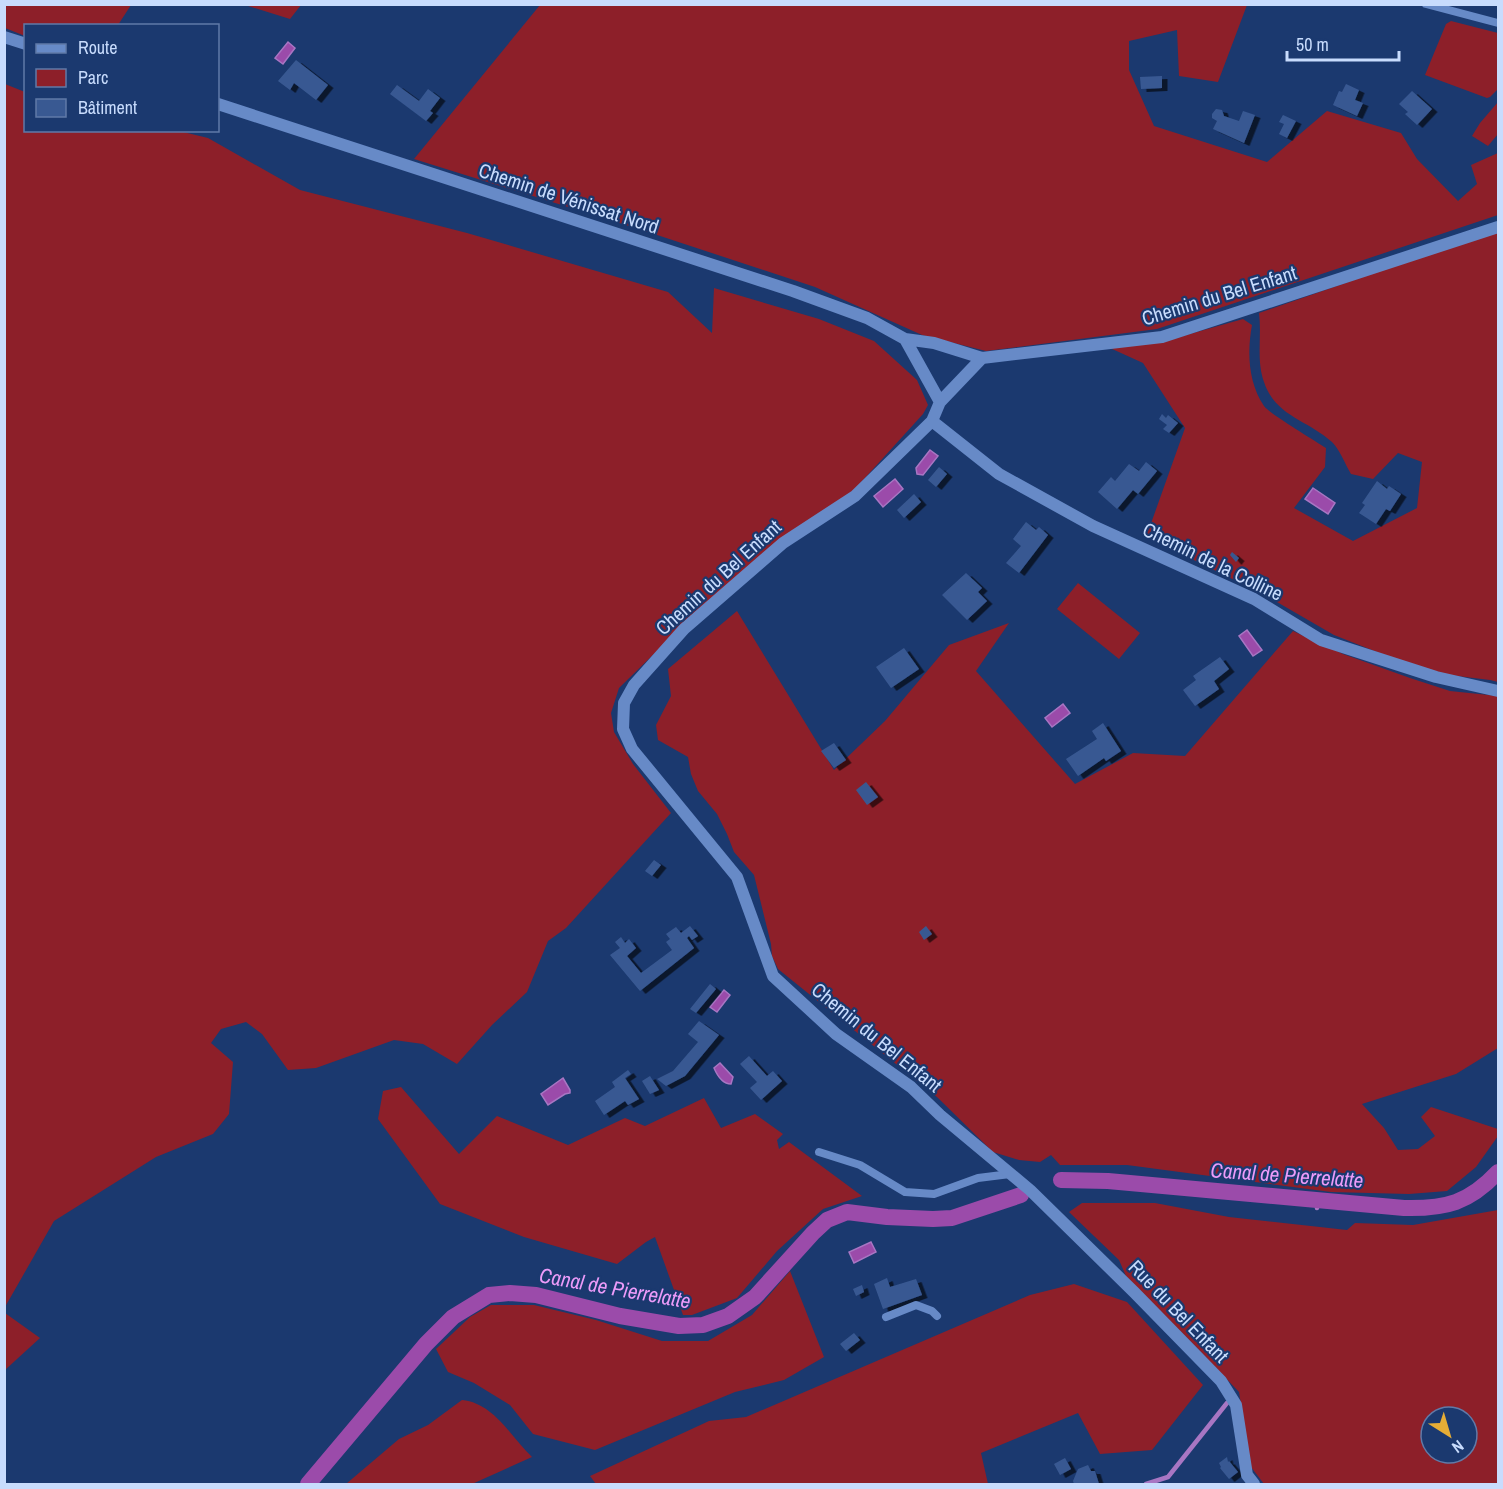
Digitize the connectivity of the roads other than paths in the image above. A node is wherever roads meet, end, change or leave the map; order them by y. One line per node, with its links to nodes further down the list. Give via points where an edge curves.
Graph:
1 (1426, 4): 2 (lane)
2 (1498, 22)
3 (4, 37): 4 (street)
4 (24, 43)
5 (219, 104): 7 (street, Chemin de Vénissat Nord, via 793,291 867,318)
6 (1498, 227): 8 (street, Chemin du Bel Enfant, via 1162,337)
7 (905, 339): 8 (street, Chemin de Vénissat Nord, via 934,343); 9 (street)
8 (982, 358): 9 (street, Chemin du Bel Enfant)
9 (940, 402): 10 (street, Chemin du Bel Enfant)
10 (932, 421): 11 (street, Chemin de la Colline, via 999,474 1093,526 1254,598 1321,640 1408,669); 13 (street, Chemin du Bel Enfant, via 855,496 783,543 684,629 634,685 624,703 623,729 632,749 737,877 773,976 836,1034 911,1087)
11 (1498, 690)
12 (819, 1152): 13 (lane, via 860,1165 905,1192 934,1194 978,1178)
13 (1010, 1174): 14 (street, Chemin du Bel Enfant)
14 (1030, 1190): 17 (street, Rue du Bel Enfant, via 1221,1381 1236,1405 1248,1475)
15 (886, 1317): 16 (lane, via 916,1305)
16 (937, 1317)
17 (1254, 1485)

